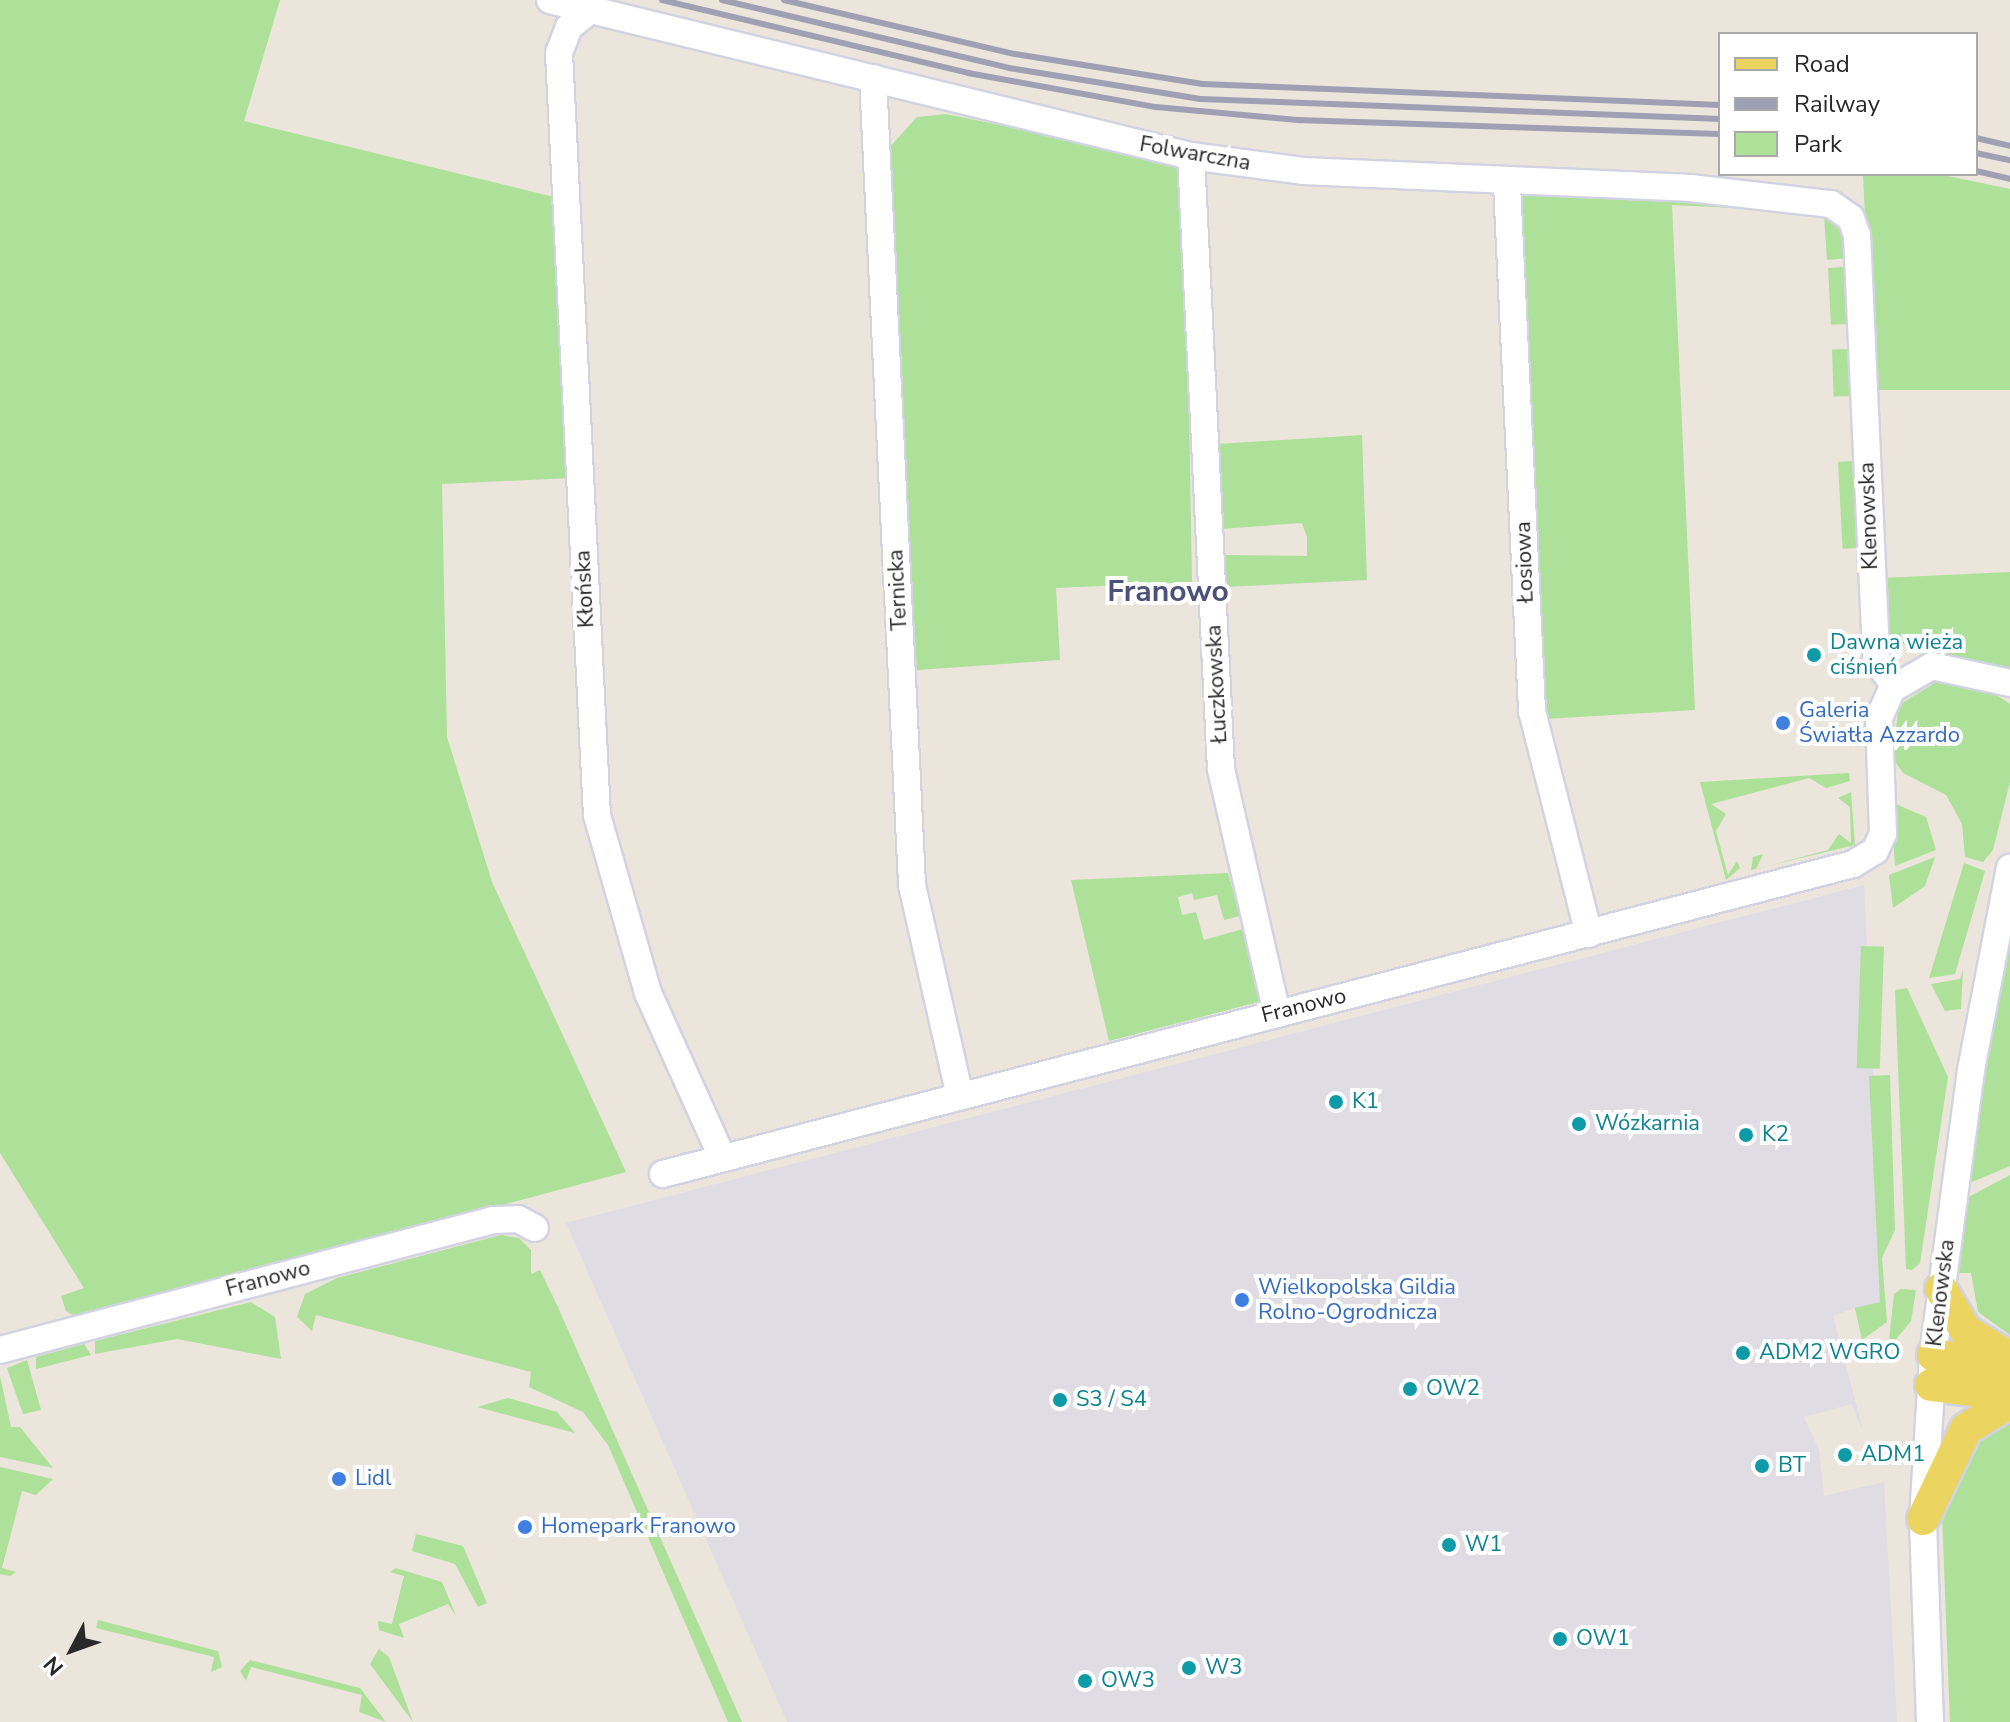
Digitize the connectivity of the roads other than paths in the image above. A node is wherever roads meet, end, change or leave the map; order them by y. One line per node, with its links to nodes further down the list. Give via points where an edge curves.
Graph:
1 (550, 0): 2 (street, Folwarczna)
2 (589, 11): 3 (street, Folwarczna); 13 (street, Kłońska, via 569,27 559,53 597,815 648,993)
3 (873, 78): 4 (street, Folwarczna); 12 (street, Ternicka, via 912,885)
4 (1191, 156): 5 (street, Folwarczna); 11 (street, Łuczkowska, via 1221,769)
5 (1507, 184): 6 (street, Folwarczna, via 1796,197 1831,204); 10 (street, Łosiowa, via 1532,706)
6 (1851, 218): 8 (street, Klenowska, via 1876,660)
7 (2010, 683): 8 (street, via 1936,666)
8 (1895, 686): 10 (street, Franowo, via 1879,715 1883,834 1866,859)
9 (2010, 868): 16 (street, Klenowska, via 1971,1070)
10 (1589, 934): 11 (street, Franowo)
11 (1277, 1013): 12 (street, Franowo)
12 (960, 1097): 13 (street, Franowo)
13 (722, 1157): 14 (street, Franowo)
14 (663, 1174)
15 (535, 1228): 17 (street, Franowo, via 493,1220)
16 (1941, 1289): 18 (main road, via 1966,1331); 20 (street, Klenowska)
17 (0, 1350)
18 (2010, 1358)
19 (2010, 1366): 20 (main road)
20 (1932, 1370): 21 (main road); 23 (street, Klenowska)
21 (2010, 1395)
22 (2010, 1402): 23 (main road, via 1966,1429)
23 (1923, 1519): 24 (street, Klenowska)
24 (1930, 1722)

